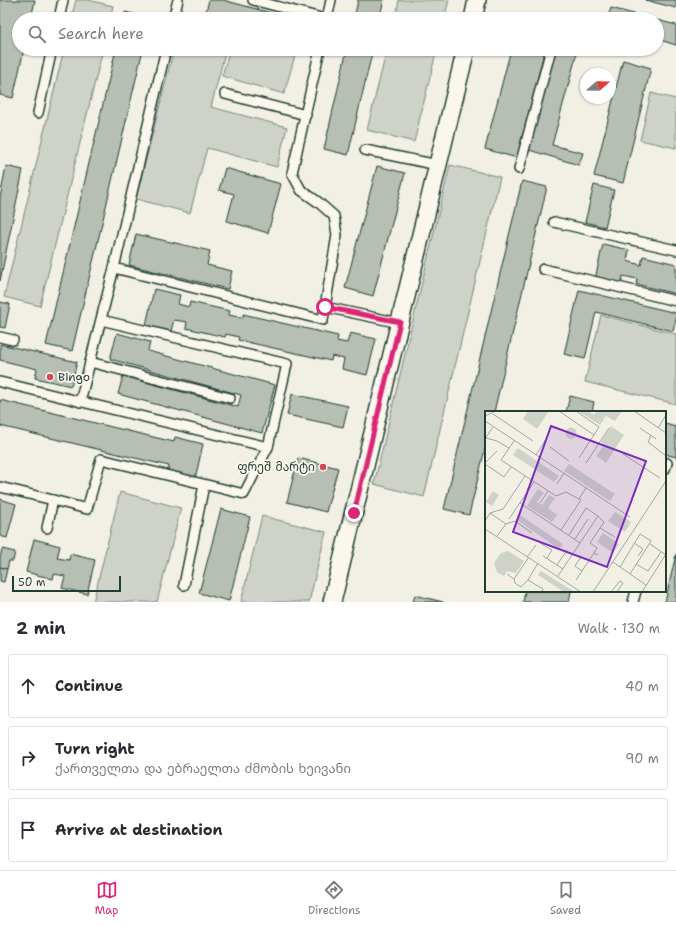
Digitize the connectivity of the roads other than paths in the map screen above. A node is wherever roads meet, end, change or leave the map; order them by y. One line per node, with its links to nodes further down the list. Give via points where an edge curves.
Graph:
1 (63, 0): 6 (lane)
2 (178, 0): 7 (lane)
3 (253, 0): 8 (lane)
4 (331, 0): 9 (lane)
5 (477, 0): 10 (street)
6 (60, 12)
7 (175, 12)
8 (299, 12)
9 (328, 12)
10 (474, 12)
11 (50, 56): 17 (lane)
12 (164, 56): 24 (lane)
13 (318, 56): 18 (lane)
14 (464, 56): 20 (street)
15 (550, 56): 21 (lane)
16 (225, 94): 18 (lane)
17 (38, 112)
18 (306, 114): 27 (lane, via 292,173 301,190 334,216 337,235)
19 (365, 150): 20 (lane)
20 (438, 165): 29 (street)
21 (519, 169)
22 (554, 222): 23 (lane)
23 (676, 250)
24 (114, 268): 27 (lane, via 323,320); 28 (lane)
25 (543, 269): 26 (lane)
26 (676, 302)
27 (325, 307): 29 (lane)
28 (101, 320): 32 (lane); 36 (lane, via 287,364)
29 (400, 322): 43 (street)
30 (0, 337): 31 (lane)
31 (13, 340)
32 (90, 362): 34 (lane); 35 (lane)
33 (0, 382): 35 (lane)
34 (230, 398)
35 (80, 402): 36 (lane)
36 (268, 447): 37 (lane, via 244,494)
37 (204, 485): 39 (lane, via 101,459 87,509); 41 (lane)
38 (0, 487): 39 (lane)
39 (53, 500): 40 (lane)
40 (47, 528)
41 (184, 585)
42 (636, 592): 44 (lane)
43 (332, 602)
44 (633, 602)

